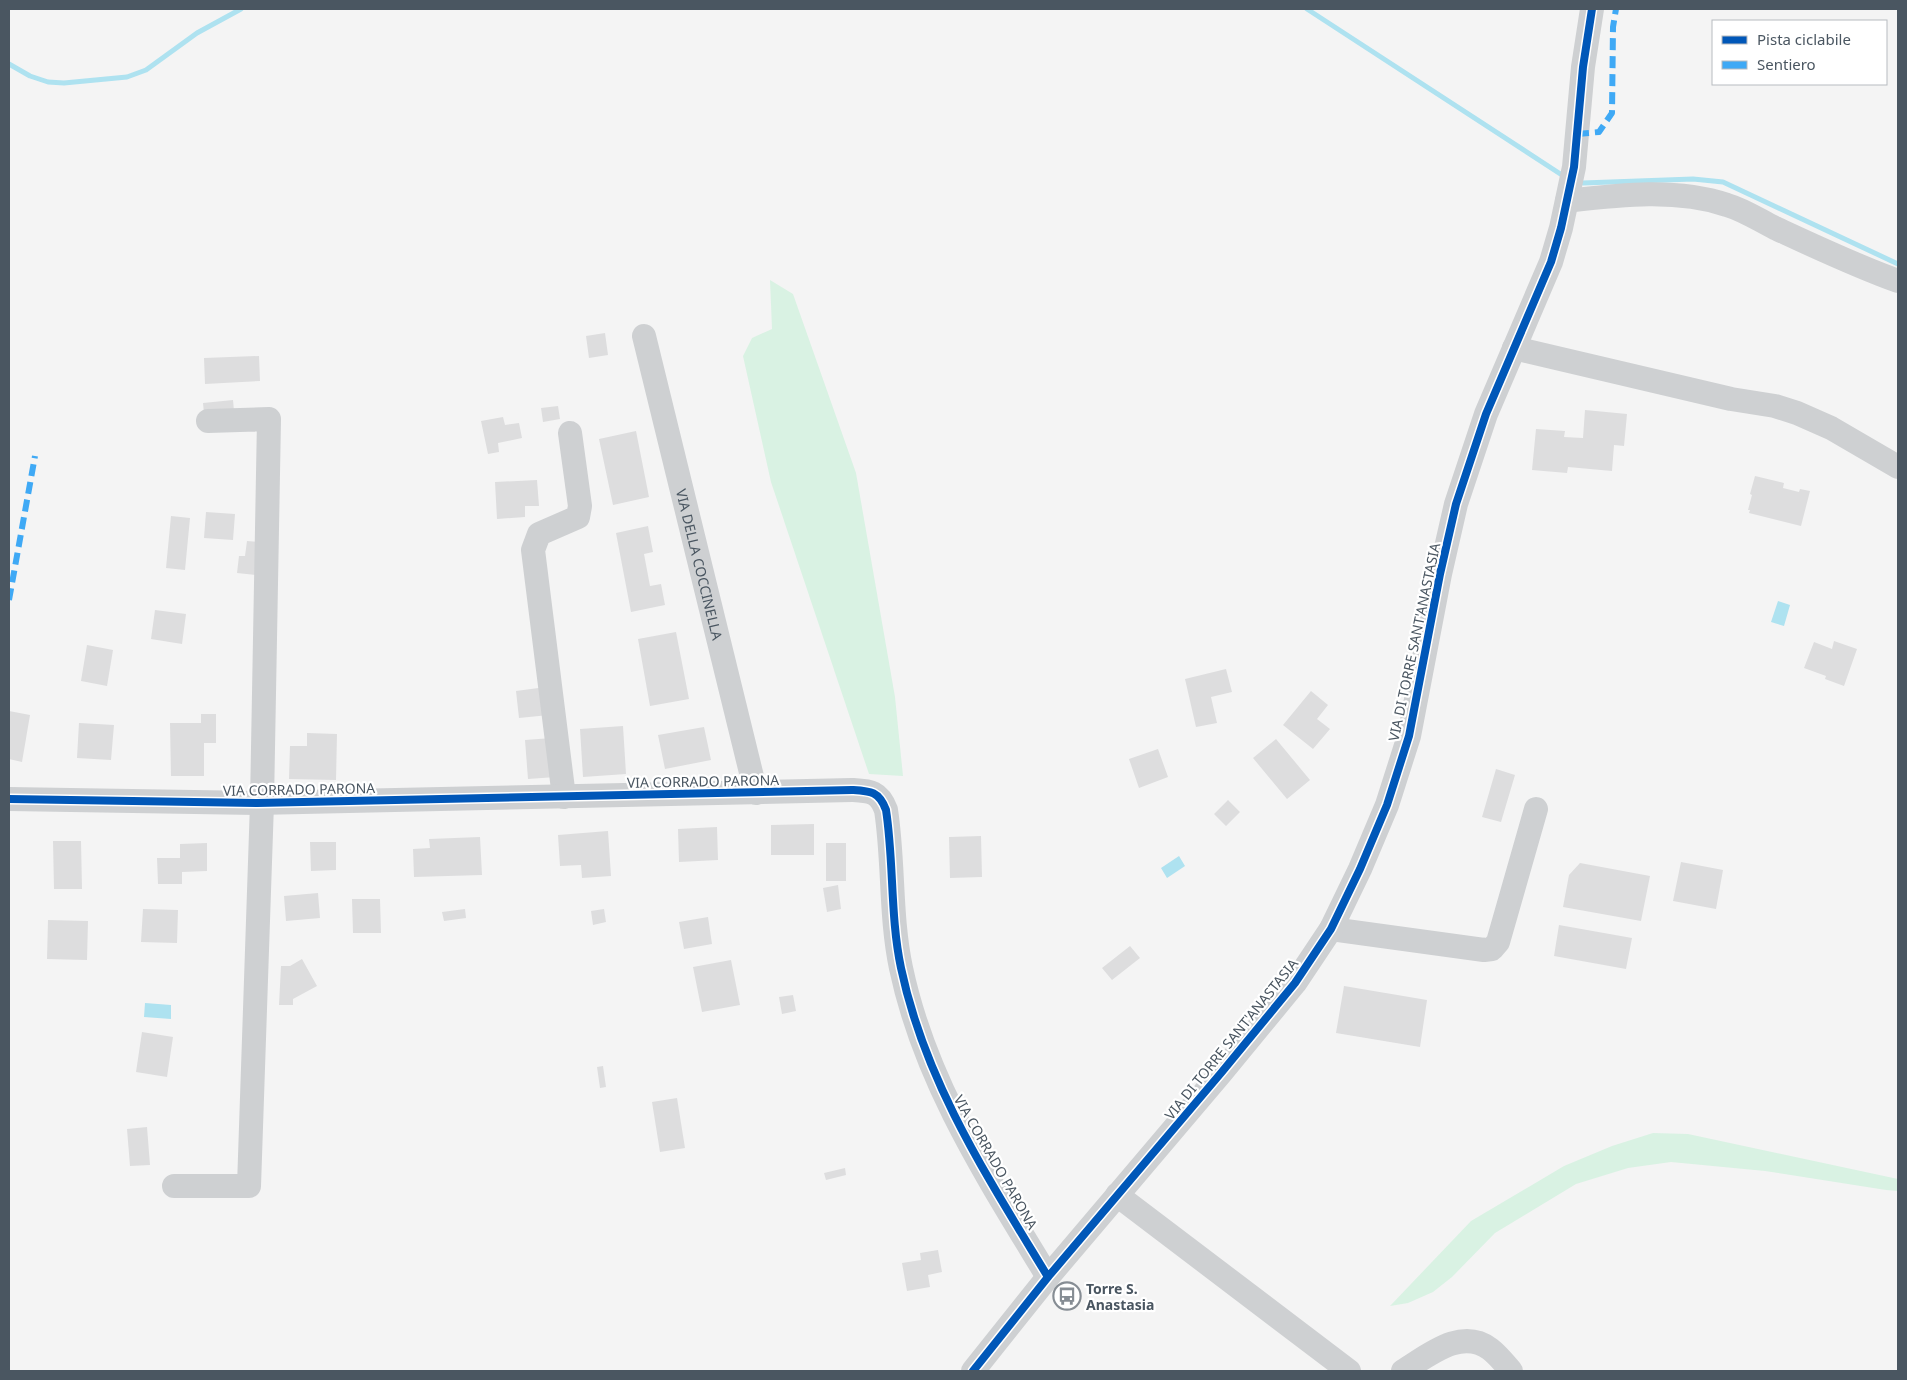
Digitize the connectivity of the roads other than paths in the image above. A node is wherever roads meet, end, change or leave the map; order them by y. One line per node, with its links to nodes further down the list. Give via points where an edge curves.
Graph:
1 (1592, 9): 2 (street, VIA DI TORRE SANT'ANASTASIA)
2 (1568, 198): 3 (street, via 1660,195 1728,205); 5 (street, VIA DI TORRE SANT'ANASTASIA, via 1550,262)
3 (1898, 281)
4 (644, 336): 9 (street, VIA DELLA COCCINELLA)
5 (1514, 348): 8 (street, via 1731,399 1775,406 1831,428); 15 (street, VIA DI TORRE SANT'ANASTASIA, via 1486,414 1456,504 1409,736 1375,834)
6 (208, 421): 12 (street, via 269,419)
7 (570, 433): 10 (street, via 580,506 578,517 539,534 533,550)
8 (1898, 467)
9 (756, 793): 10 (street, VIA CORRADO PARONA); 18 (street, VIA CORRADO PARONA, via 852,790 873,793 881,798 887,817 900,965 918,1034 968,1143)
10 (564, 797): 12 (street, VIA CORRADO PARONA)
11 (9, 799): 12 (street, VIA CORRADO PARONA)
12 (268, 803): 14 (street); 16 (street, via 249,1186)
13 (1536, 808): 15 (street, via 1498,942 1492,949)
14 (273, 925)
15 (1331, 929): 17 (street, VIA DI TORRE SANT'ANASTASIA, via 1270,1014)
16 (174, 1186)
17 (1117, 1195): 18 (street, VIA DI TORRE SANT'ANASTASIA); 20 (street)
18 (1048, 1277): 19 (street, VIA DI TORRE SANT'ANASTASIA)
19 (973, 1371)
20 (1349, 1371)
21 (1403, 1371): 22 (street, via 1448,1345 1470,1340 1489,1348)
22 (1511, 1371)

